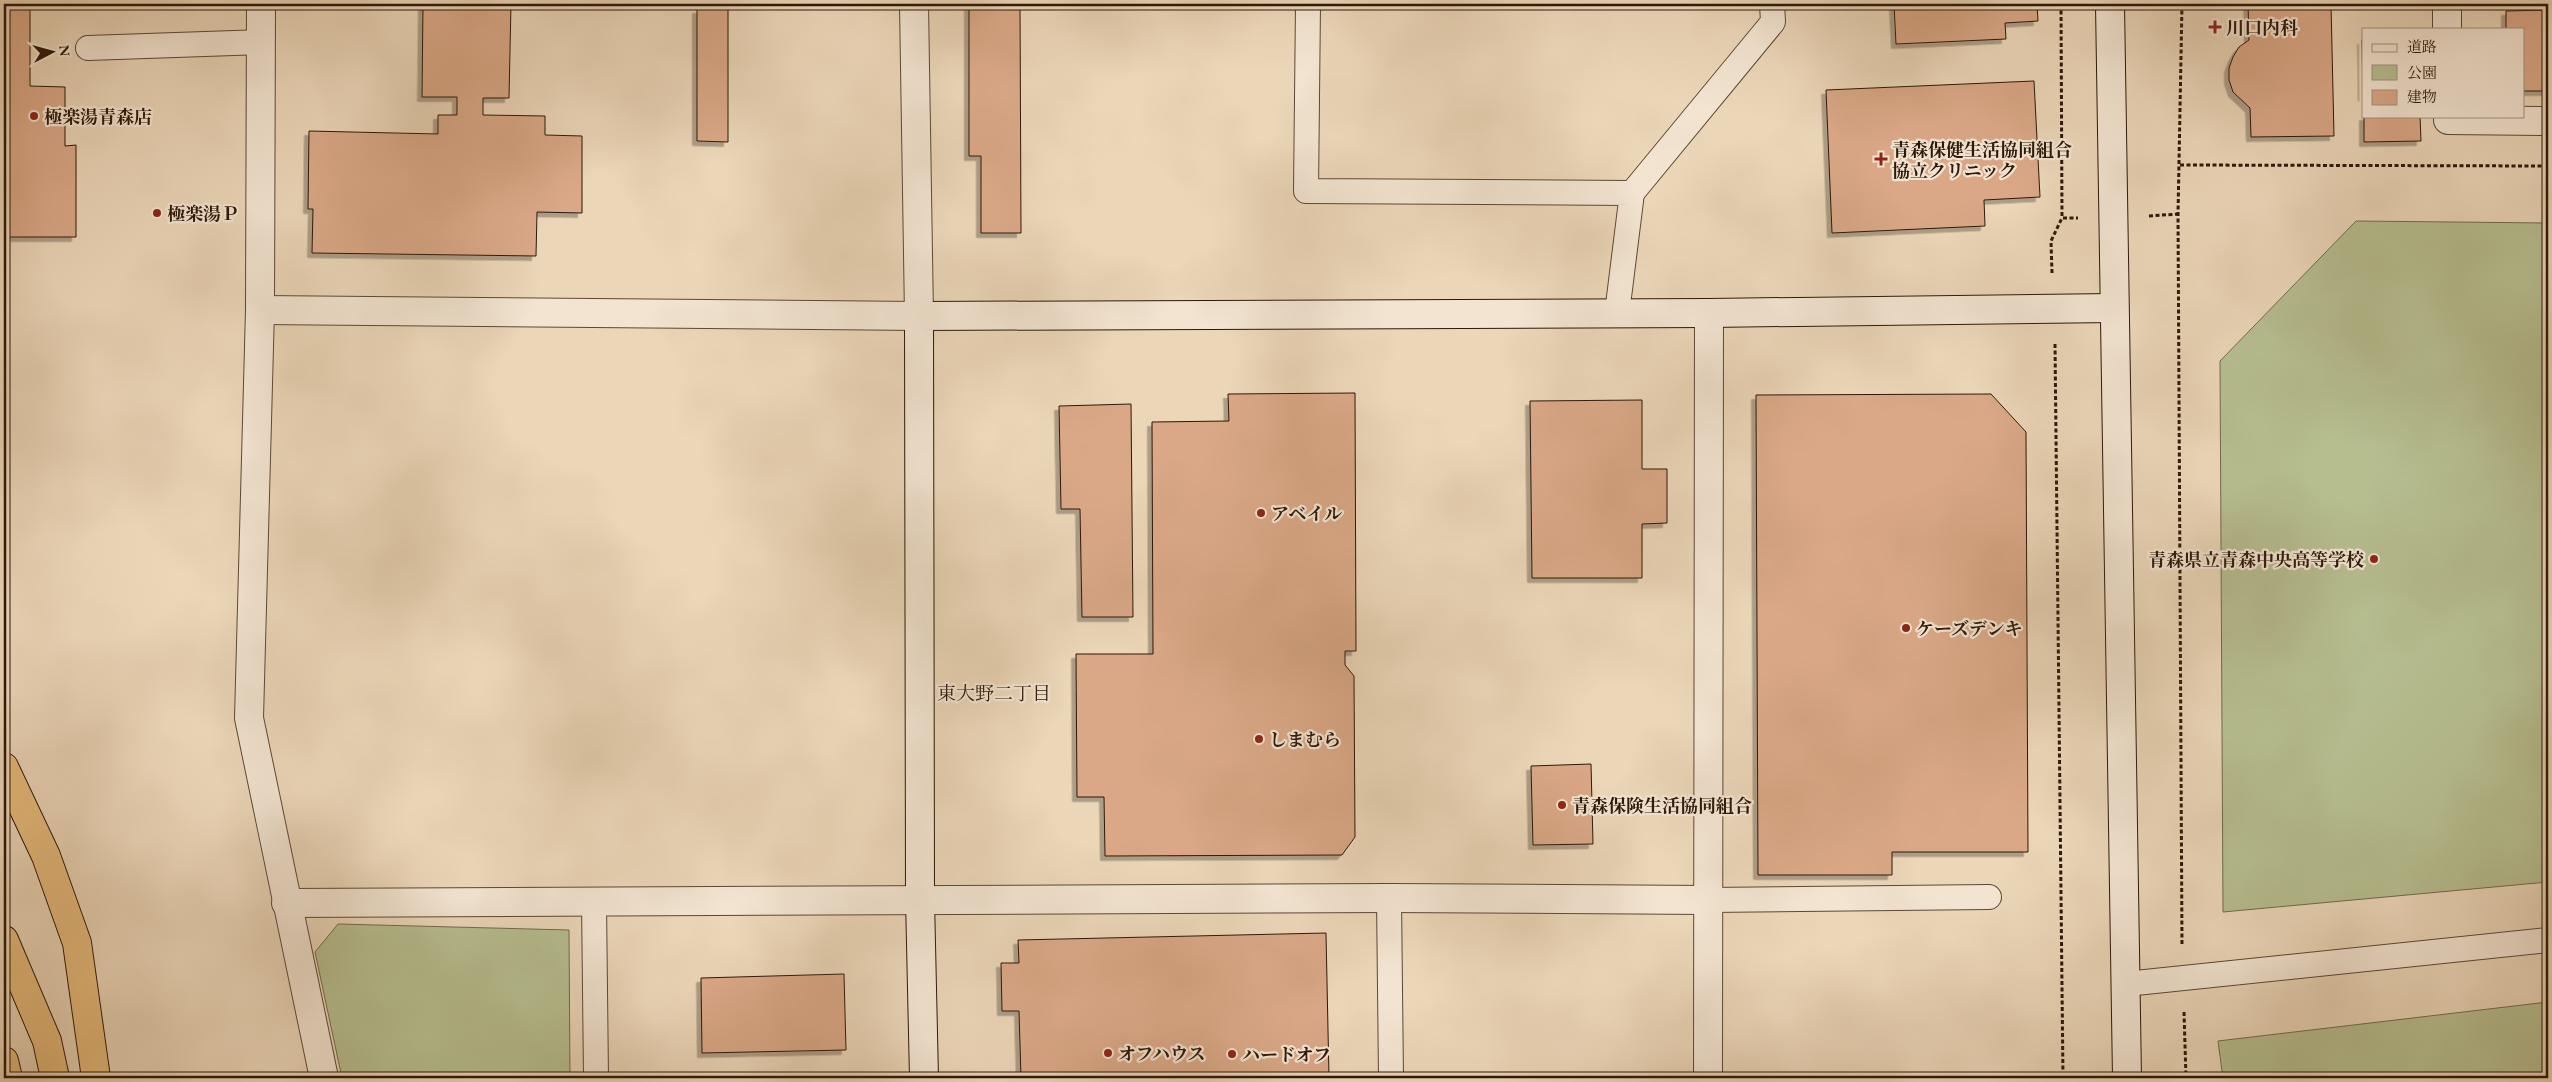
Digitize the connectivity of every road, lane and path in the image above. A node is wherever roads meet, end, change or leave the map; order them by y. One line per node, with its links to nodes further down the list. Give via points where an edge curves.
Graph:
1 (261, 4): 10 (street)
2 (914, 4): 22 (street)
3 (1308, 4): 16 (lane, via 1306,191)
4 (1772, 4): 16 (lane, via 1773,22)
5 (2062, 4): 17 (path)
6 (2110, 4): 18 (street)
7 (2182, 4): 14 (path)
8 (2447, 4): 9 (street)
9 (2447, 28)
10 (261, 42): 11 (lane); 19 (street)
11 (88, 48)
12 (2448, 118): 13 (street)
13 (2548, 122)
14 (2180, 165): 15 (path); 33 (path)
15 (2548, 166)
16 (1632, 193): 20 (lane)
17 (2062, 218)
18 (2114, 308): 21 (street); 34 (street)
19 (260, 310): 22 (street); 30 (street, via 249,718)
20 (1616, 313): 21 (street); 22 (street)
21 (1708, 313): 28 (street)
22 (919, 316): 27 (street)
23 (2057, 386): 44 (path)
24 (4, 767): 38 (highway, via 46,856 77,943)
25 (1989, 897): 28 (lane)
26 (1389, 898): 27 (street); 28 (street); 42 (lane)
27 (920, 899): 29 (street); 41 (street)
28 (1708, 900): 43 (street)
29 (594, 901): 30 (street); 40 (lane)
30 (286, 903): 39 (street)
31 (4, 940): 37 (highway, via 47,1041)
32 (2548, 940): 33 (lane)
33 (2183, 978): 34 (lane); 46 (path)
34 (2126, 984): 45 (street)
35 (4, 1061): 36 (highway)
36 (8, 1078)
37 (55, 1078)
38 (96, 1078)
39 (324, 1078)
40 (596, 1078)
41 (924, 1078)
42 (1391, 1078)
43 (1708, 1078)
44 (2063, 1078)
45 (2127, 1078)
46 (2186, 1078)

